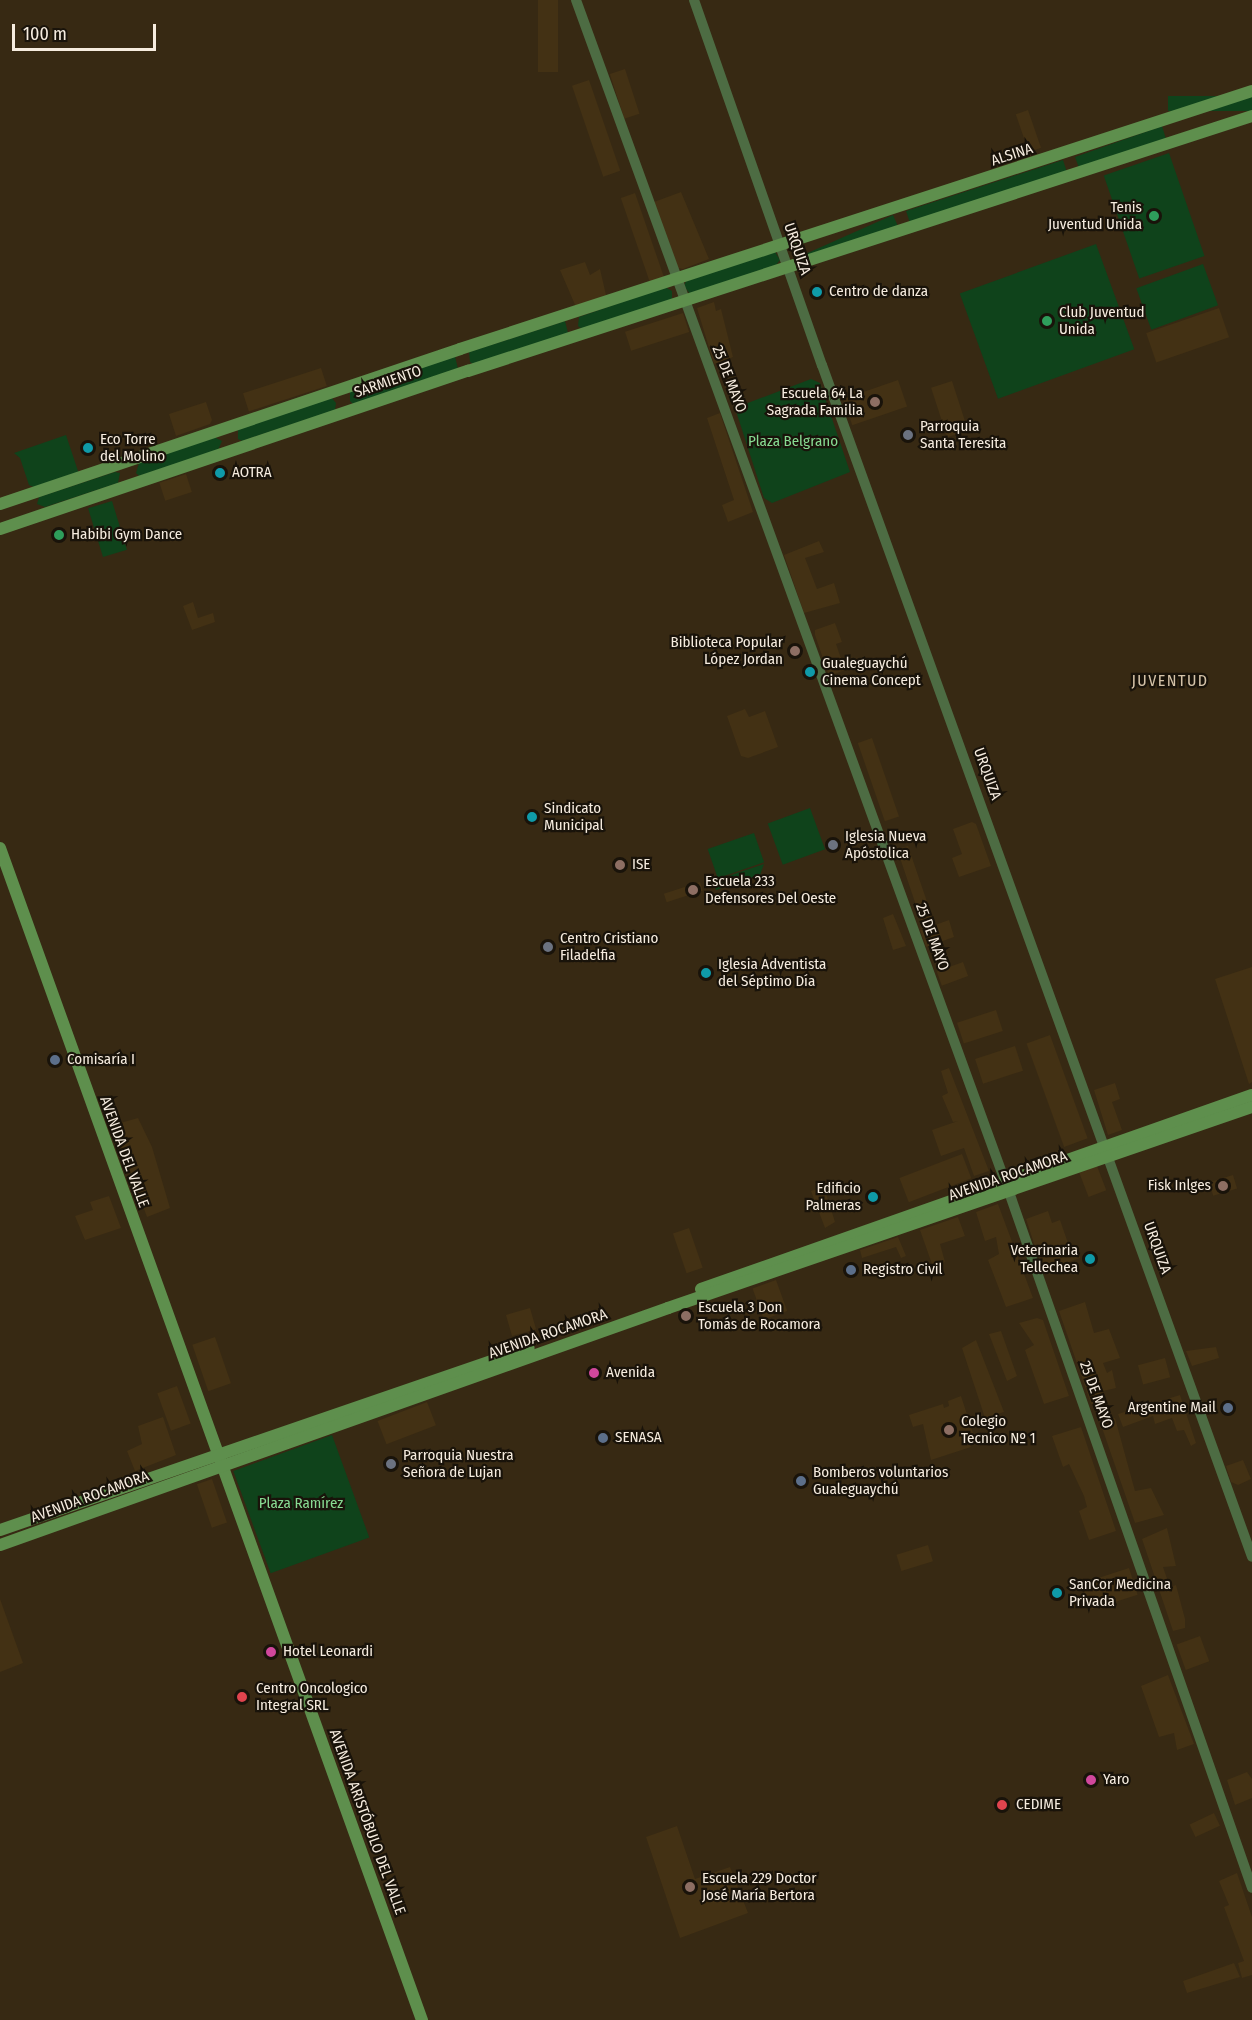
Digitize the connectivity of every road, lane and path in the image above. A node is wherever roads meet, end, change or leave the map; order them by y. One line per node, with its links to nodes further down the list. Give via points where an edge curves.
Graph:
1 (576, 0): 7 (street, 25 DE MAYO)
2 (694, 0): 5 (street, URQUIZA)
3 (1252, 91): 5 (main road, ALSINA)
4 (1252, 116): 6 (main road)
5 (780, 245): 6 (street, URQUIZA); 7 (main road, SARMIENTO)
6 (787, 267): 8 (main road, SARMIENTO); 14 (street, URQUIZA)
7 (675, 279): 8 (street, 25 DE MAYO); 9 (main road, SARMIENTO)
8 (683, 302): 10 (main road, SARMIENTO); 15 (street, 25 DE MAYO)
9 (0, 504)
10 (0, 529)
11 (0, 848): 16 (main road, AVENIDA DEL VALLE)
12 (1252, 1095): 14 (main road)
13 (1252, 1107): 14 (main road)
14 (1106, 1152): 15 (main road, AVENIDA ROCAMORA); 19 (street, URQUIZA)
15 (1007, 1186): 16 (main road, AVENIDA ROCAMORA); 20 (street, 25 DE MAYO)
16 (220, 1460): 17 (main road, AVENIDA ROCAMORA); 18 (main road, AVENIDA ROCAMORA); 21 (main road, AVENIDA ARISTÓBULO DEL VALLE)
17 (0, 1530)
18 (0, 1545)
19 (1252, 1557)
20 (1252, 1888)
21 (422, 2020)

